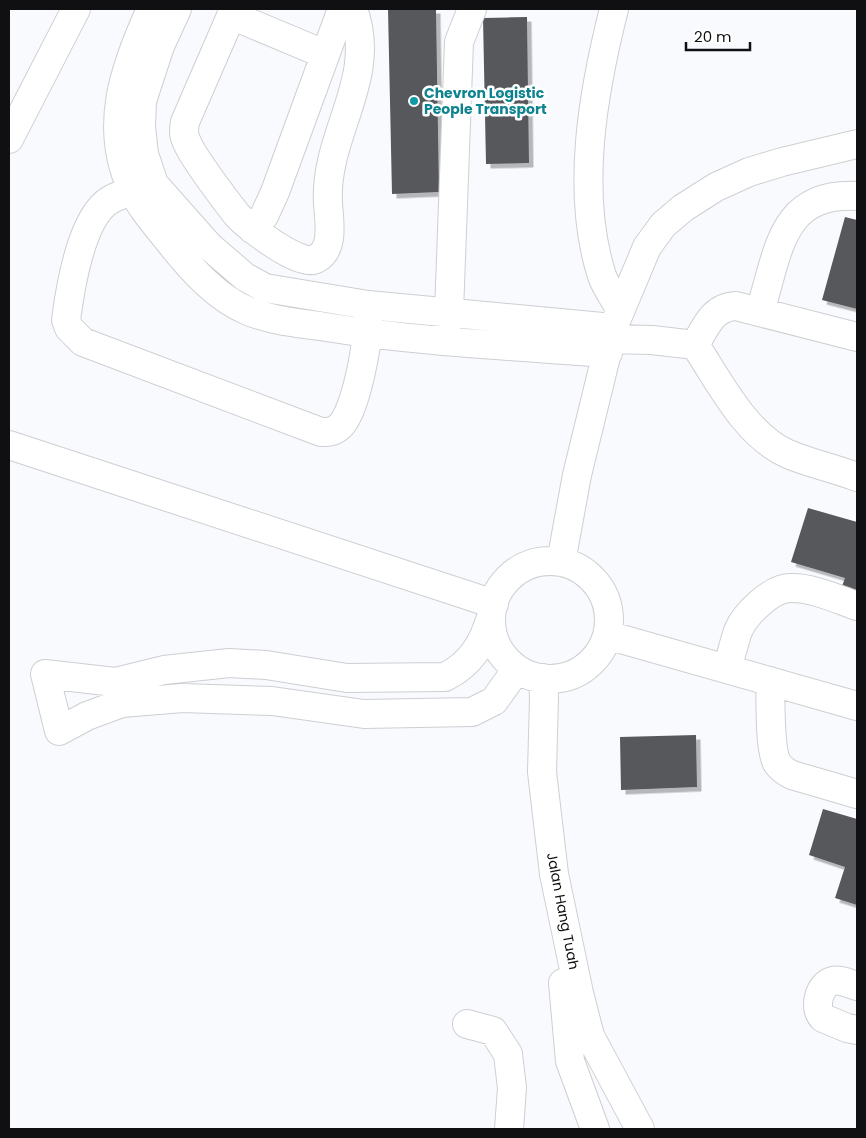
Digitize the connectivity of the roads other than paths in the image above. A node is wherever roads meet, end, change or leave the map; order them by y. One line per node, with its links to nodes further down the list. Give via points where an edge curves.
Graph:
1 (76, 9): 10 (street)
2 (151, 9): 15 (street, via 119,92 116,123 122,166)
3 (176, 9): 15 (street, via 142,101)
4 (342, 9): 9 (street)
5 (353, 9): 14 (street, via 362,51 357,80)
6 (472, 9): 22 (street, via 459,42)
7 (614, 9): 23 (street, via 593,110 590,155 592,234)
8 (233, 12): 9 (street); 17 (street, via 184,130 195,156)
9 (324, 54): 13 (street)
10 (17, 101): 11 (street)
11 (9, 140)
12 (857, 145): 23 (street, via 749,172 716,187 683,208 663,225 647,247)
13 (290, 147): 14 (street); 17 (street, via 264,216)
14 (331, 159): 17 (street, via 329,242 316,260 304,261)
15 (143, 188): 18 (street); 19 (street, via 152,220); 24 (street, via 109,200 93,218 75,266 66,320 69,328 83,342 321,432 331,432 348,416)
16 (857, 196): 21 (street, via 838,195 821,199 795,215 786,230)
17 (252, 229)
18 (209, 246): 19 (street); 20 (street, via 245,277 265,288)
19 (189, 266): 24 (street, via 223,296 248,311)
20 (368, 305): 22 (street); 24 (street)
21 (760, 310): 25 (street); 27 (street, via 736,306 718,310)
22 (449, 312): 23 (street); 26 (street)
23 (613, 332): 26 (street); 27 (street); 30 (street, via 577,475)
24 (369, 334): 26 (street)
25 (857, 336)
26 (444, 340)
27 (695, 344): 29 (street, via 748,423 769,441 787,453)
28 (9, 445): 32 (street)
29 (857, 477)
30 (561, 562): 32 (street, via 527,566 507,582); 33 (street, via 590,576 600,588 607,603)
31 (857, 606): 34 (street, via 801,589 778,590 762,600 739,629)
32 (492, 610): 35 (street, via 497,643 503,655); 38 (street, via 475,655 445,678 347,678 266,665 230,663 164,670)
33 (607, 635): 34 (street); 36 (street, via 601,650 583,668 560,678)
34 (727, 668): 37 (street)
35 (517, 669): 36 (street); 38 (street, via 494,700 472,712 364,714 272,701)
36 (543, 678): 41 (street, Jalan Hang Tuah, via 542,772)
37 (770, 681): 39 (street); 40 (street, via 771,723 777,763 792,775)
38 (118, 692): 38 (street, via 45,674 60,731 87,716)
39 (857, 706)
40 (857, 794)
41 (554, 874): 46 (street, via 570,1061); 47 (street, Jalan Hang Tuah, via 590,1036)
42 (857, 986): 44 (street, via 831,981 819,997 818,1008 823,1018)
43 (467, 1024): 45 (street, via 493,1031 508,1054 512,1088)
44 (857, 1030)
45 (509, 1129)
46 (595, 1129)
47 (640, 1129)

